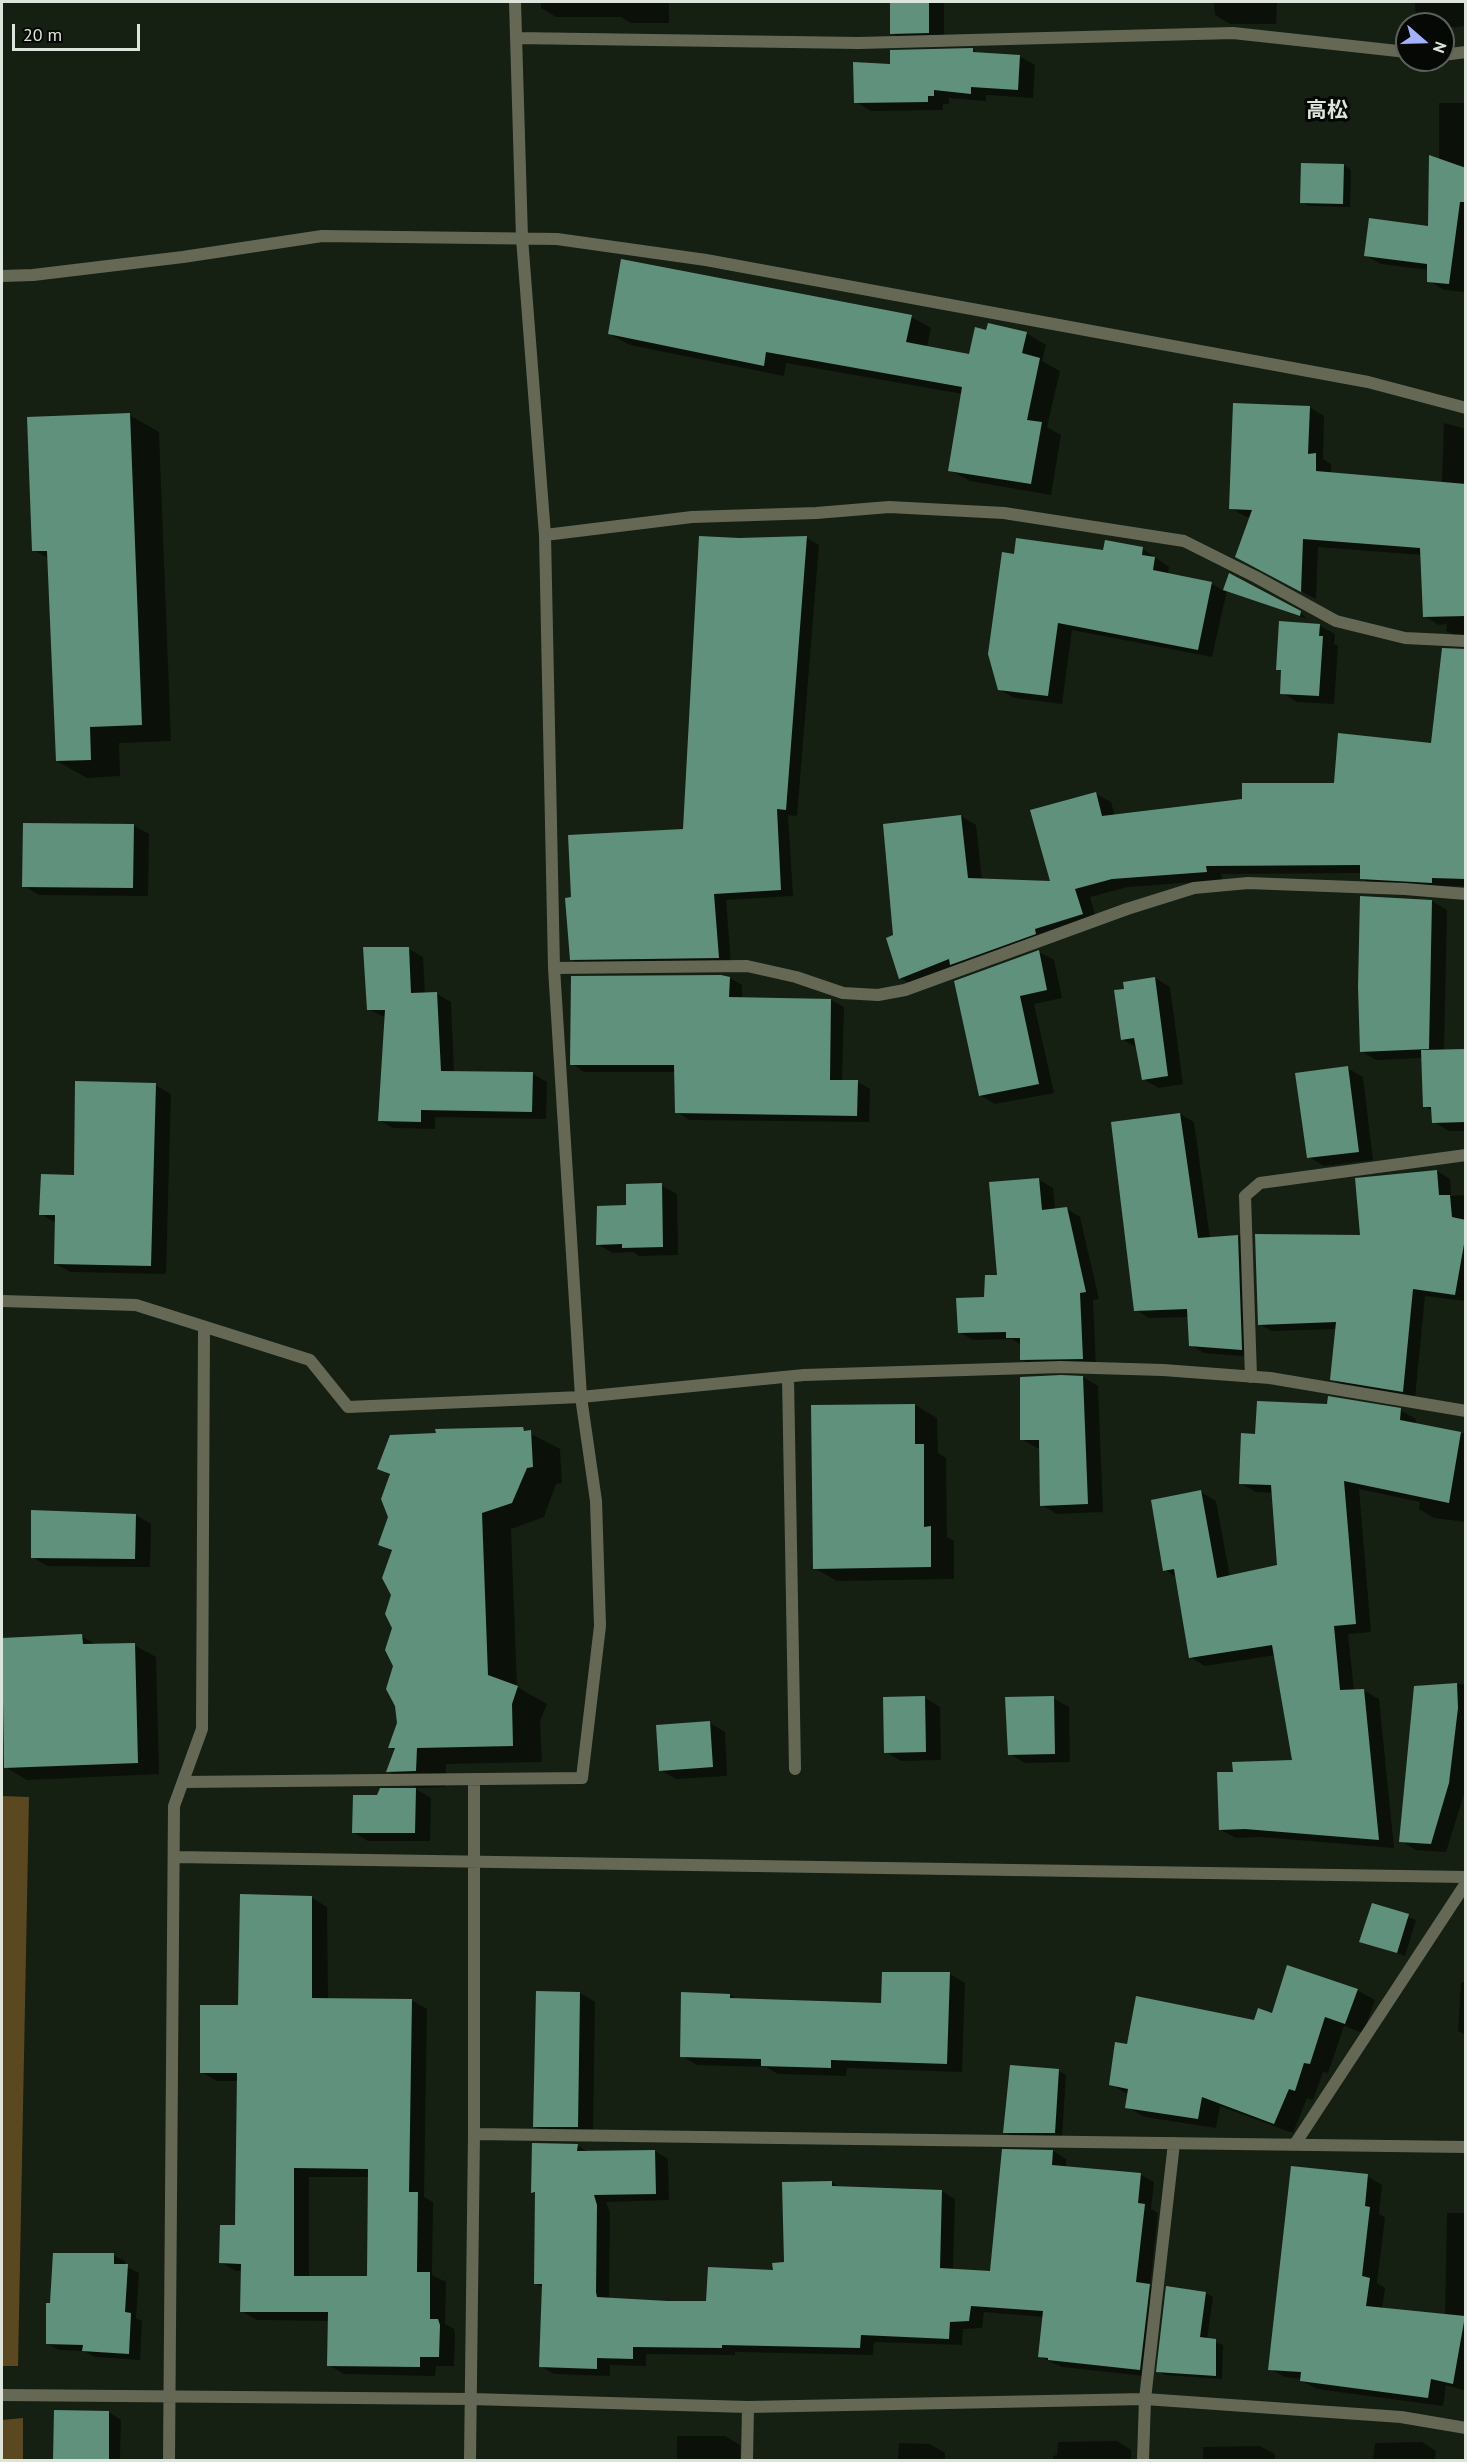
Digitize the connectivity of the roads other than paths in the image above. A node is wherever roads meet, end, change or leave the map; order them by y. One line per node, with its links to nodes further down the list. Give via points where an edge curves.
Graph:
1 (515, 2): 2 (street)
2 (516, 38): 3 (street, via 859,43 1233,33); 4 (street)
3 (1395, 51)
4 (522, 238): 5 (street, via 322,236 183,257); 6 (street, via 557,238 706,260 1368,382); 7 (street)
5 (2, 276)
6 (1466, 408)
7 (545, 535): 8 (street, via 692,517 889,507 1005,513 1184,541 1336,621 1405,638); 10 (street)
8 (1466, 641)
9 (1466, 894): 10 (street, via 1248,883 1194,888 904,990 878,995 843,993 747,966)
10 (554, 968): 16 (street)
11 (1466, 1155): 15 (street, via 1260,1183 1245,1196)
12 (2, 1301): 13 (street, via 136,1305)
13 (204, 1327): 16 (street, via 310,1360 348,1407); 20 (street, via 202,1729)
14 (788, 1377): 15 (street, via 1061,1367); 16 (street); 18 (street)
15 (1251, 1377): 17 (street)
16 (581, 1397): 19 (street, via 596,1501 600,1626 582,1778)
17 (1466, 1411)
18 (795, 1769)
19 (474, 1779): 20 (street); 22 (street)
20 (183, 1782): 21 (street, via 174,1806)
21 (174, 1857): 22 (street); 30 (street)
22 (474, 1861): 23 (street); 25 (street)
23 (1466, 1877)
24 (1466, 1883): 27 (street)
25 (474, 2134): 26 (street); 31 (street)
26 (1174, 2143): 27 (street); 32 (street)
27 (1295, 2144): 28 (street)
28 (1466, 2147)
29 (2, 2395): 30 (street)
30 (170, 2397): 31 (street); 35 (street)
31 (471, 2399): 33 (street); 36 (street)
32 (1145, 2399): 33 (street); 34 (street, via 1401,2417); 38 (street)
33 (748, 2407): 37 (street)
34 (1466, 2428)
35 (169, 2460)
36 (470, 2460)
37 (747, 2460)
38 (1143, 2460)

